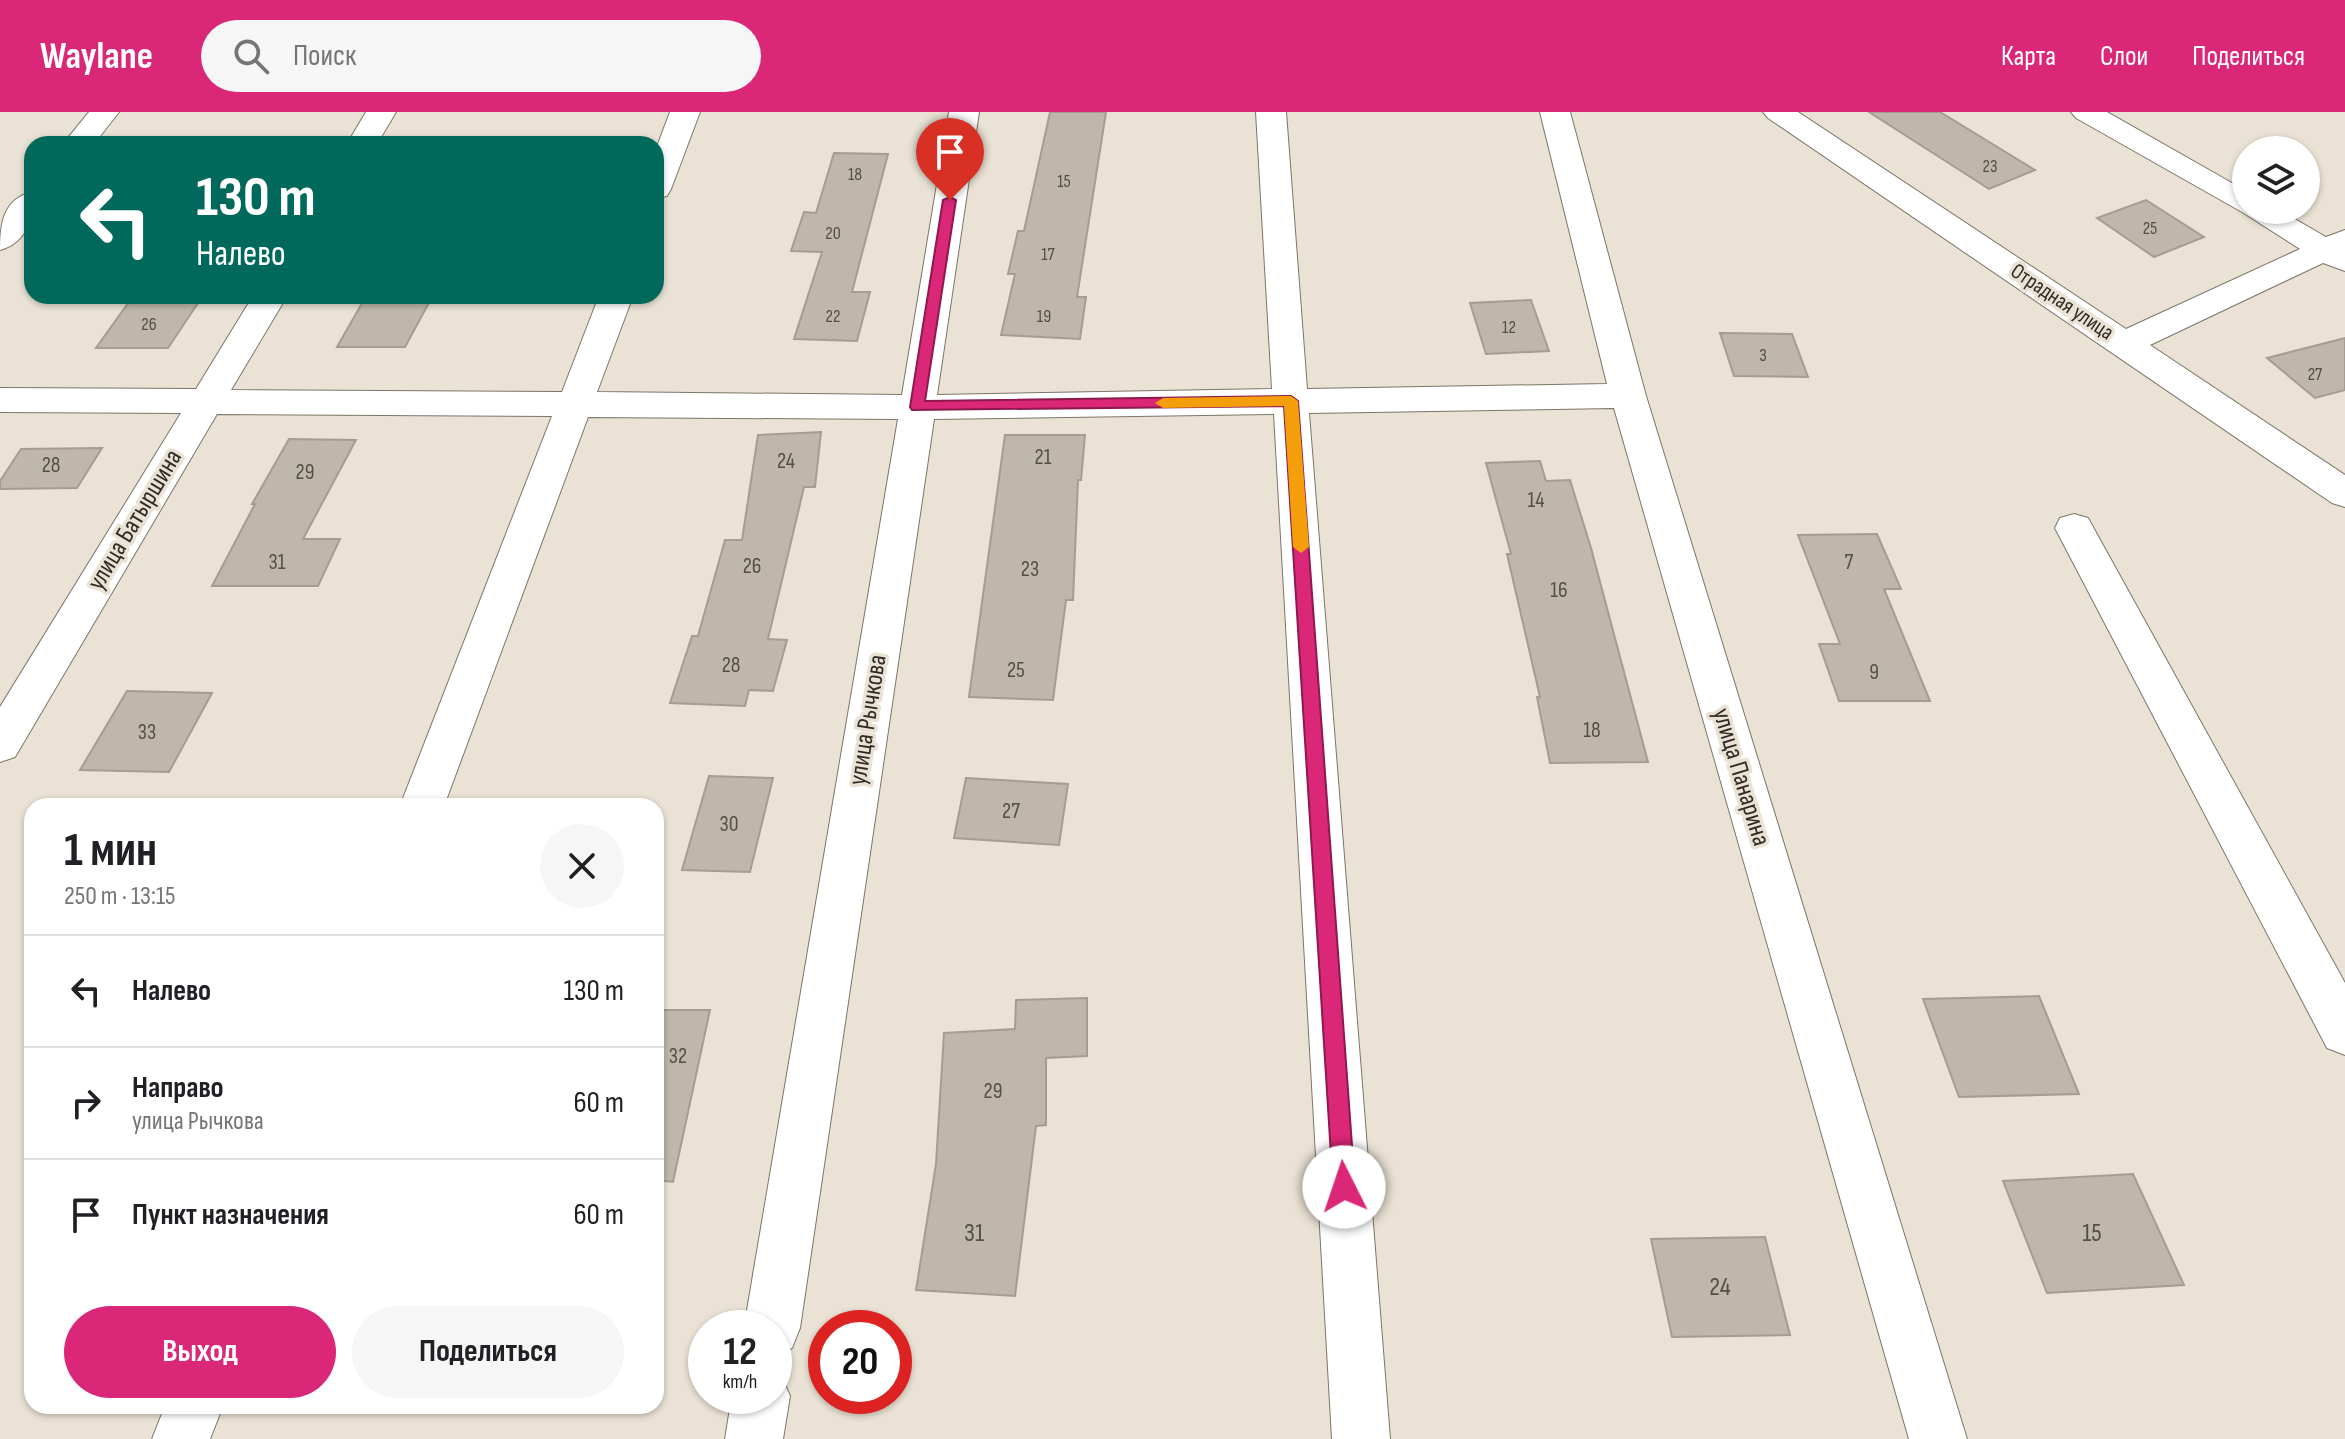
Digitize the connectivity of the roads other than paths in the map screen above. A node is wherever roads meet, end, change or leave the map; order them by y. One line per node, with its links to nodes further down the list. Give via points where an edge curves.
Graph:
1 (104, 112): 9 (street)
2 (381, 112): 10 (street)
3 (685, 112): 11 (street)
4 (964, 112): 25 (street, улица Рычкова)
5 (1271, 112): 23 (street)
6 (1555, 112): 20 (street, улица Панарина)
7 (1778, 112): 19 (street, Отрадная улица)
8 (2086, 112): 12 (street)
9 (84, 136)
10 (367, 136)
11 (664, 168)
12 (2232, 196)
13 (24, 211): 15 (street)
14 (2285, 224): 16 (street)
15 (0, 240)
16 (2338, 250): 19 (street)
17 (265, 304): 22 (street, улица Батыршина)
18 (613, 304): 24 (street)
19 (2123, 344): 26 (street, Отрадная улица)
20 (1628, 396): 23 (street); 37 (street, улица Панарина)
21 (0, 400): 22 (street)
22 (207, 401): 24 (street); 28 (street, улица Батыршина)
23 (1291, 401): 25 (street); 36 (street)
24 (575, 404): 25 (street); 29 (street)
25 (917, 407): 31 (street, улица Рычкова)
26 (2345, 493)
27 (2074, 528): 30 (street)
28 (0, 744)
29 (425, 798)
30 (2345, 1031)
31 (775, 1310)
32 (191, 1414): 34 (street)
33 (758, 1414): 35 (street)
34 (181, 1439)
35 (754, 1439)
36 (1361, 1439)
37 (1938, 1439)

